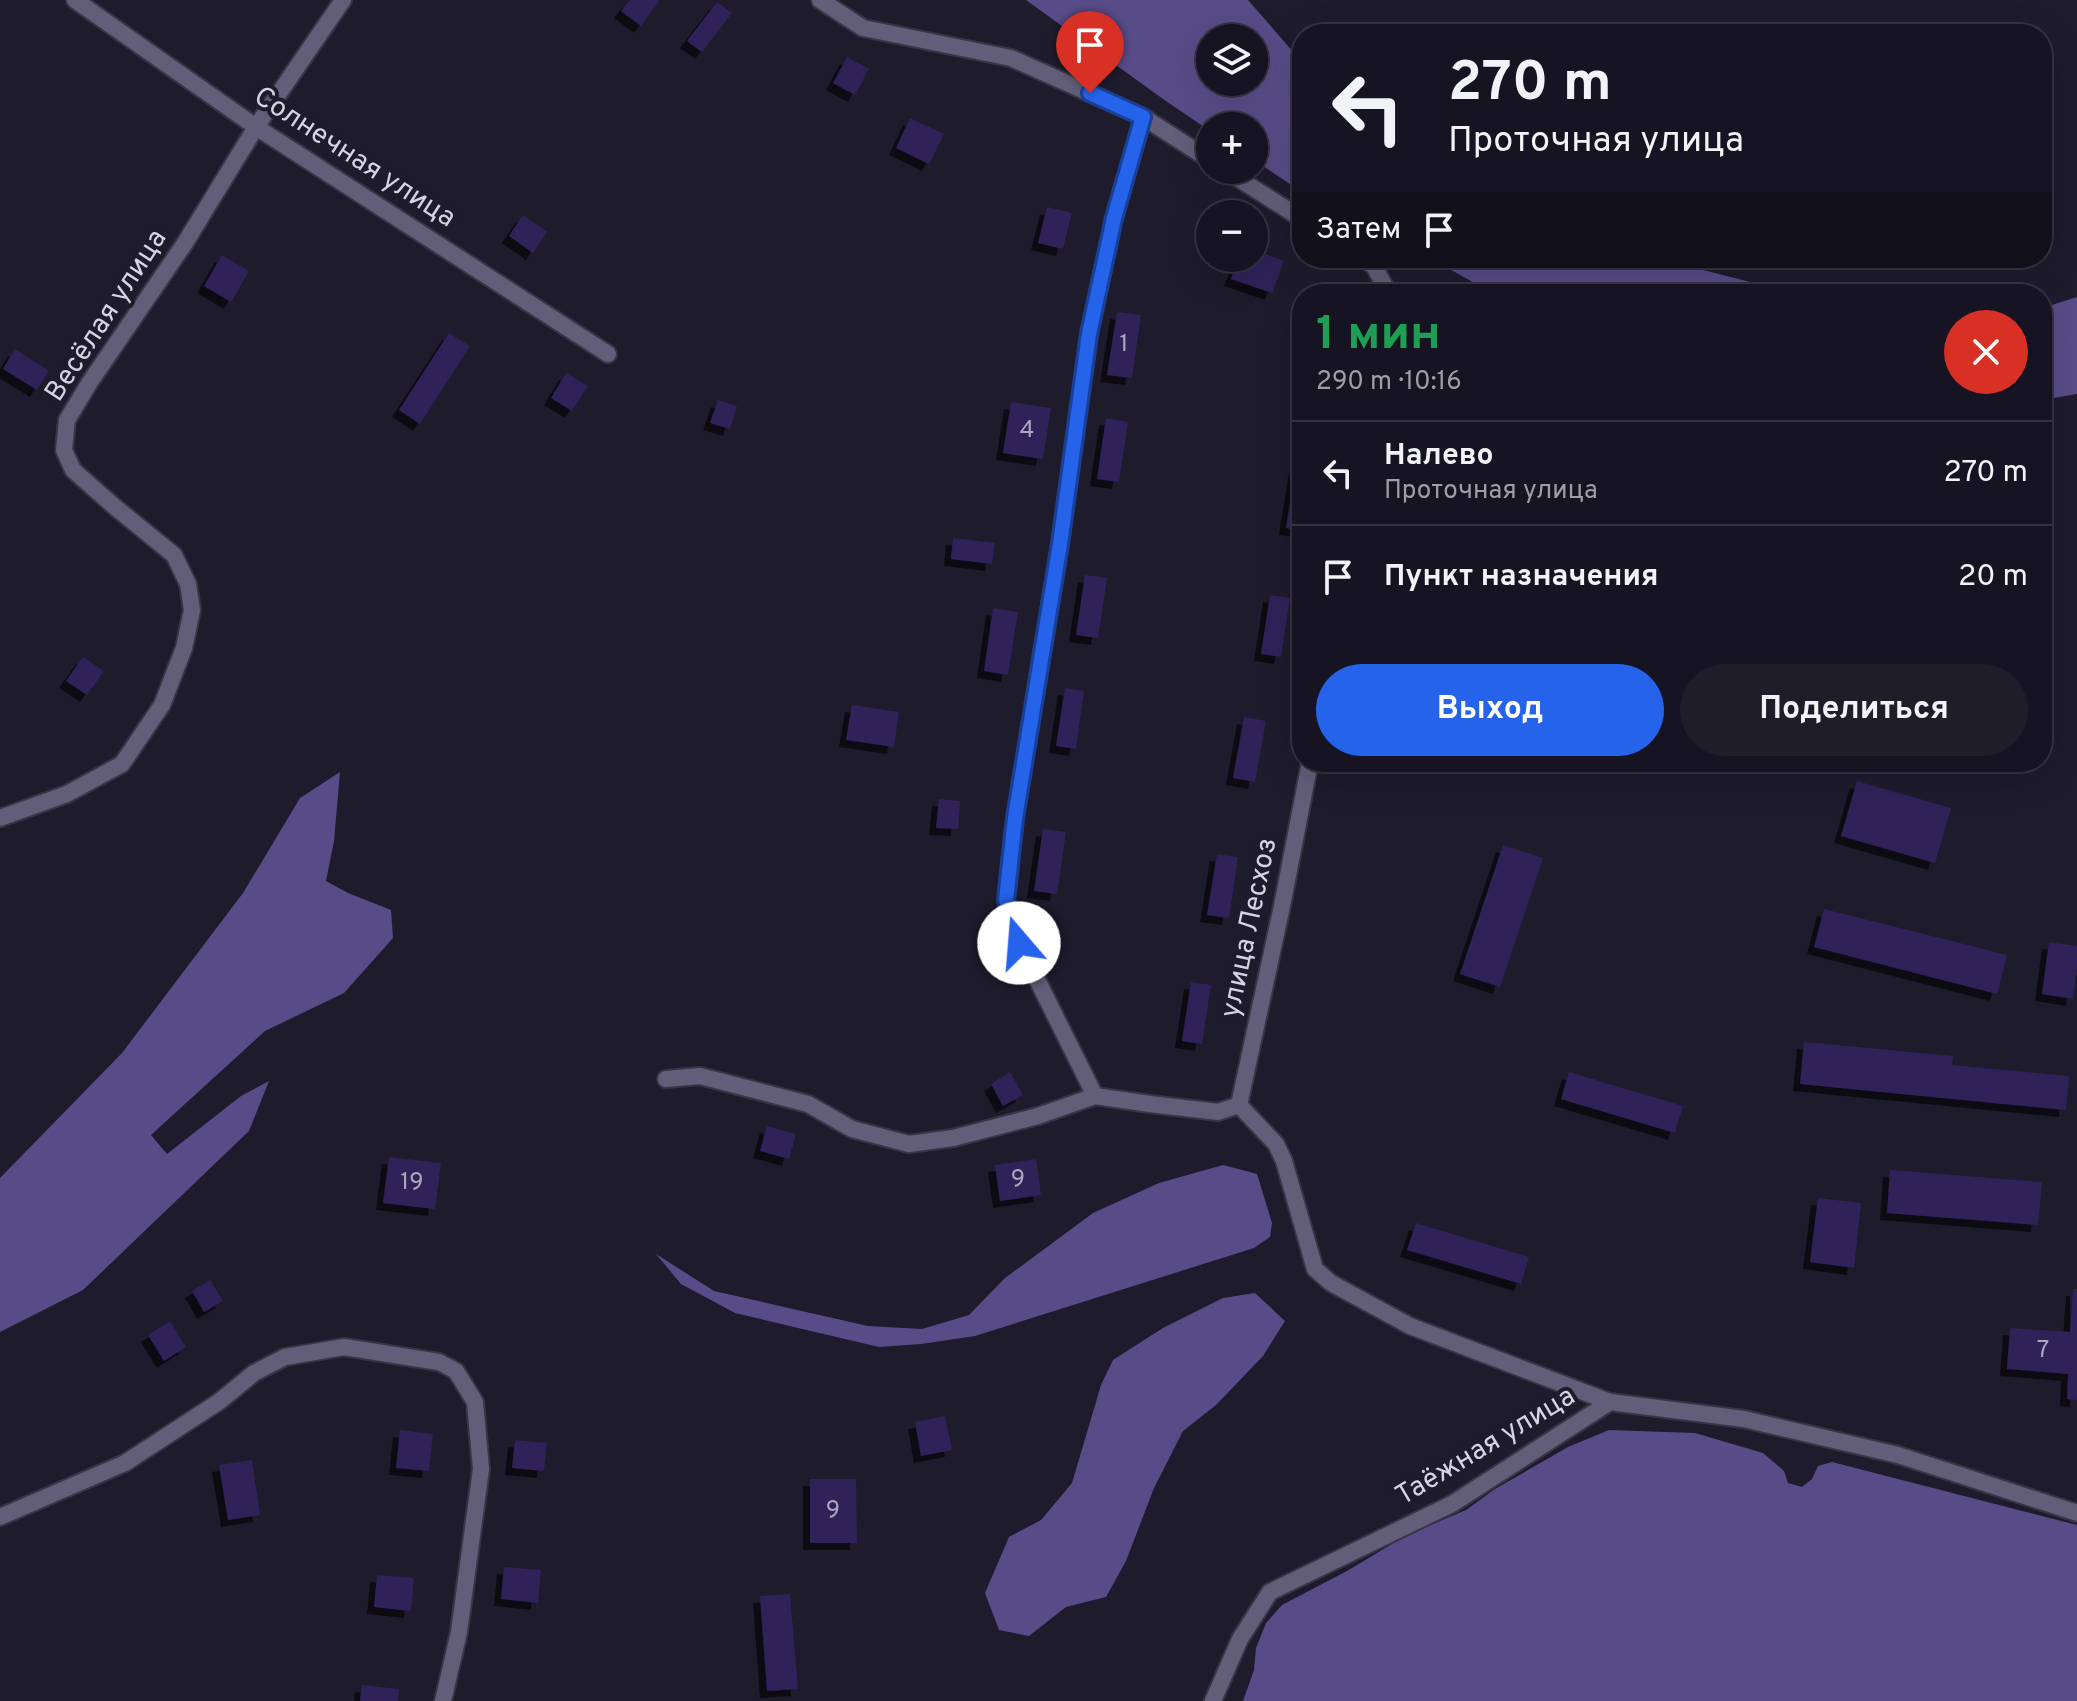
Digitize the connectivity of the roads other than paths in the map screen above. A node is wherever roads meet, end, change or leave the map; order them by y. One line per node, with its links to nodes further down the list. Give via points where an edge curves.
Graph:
1 (75, 0): 5 (street, Солнечная улица)
2 (343, 0): 5 (street, Весёлая улица)
3 (820, 0): 4 (street, via 863,28 1011,58)
4 (1143, 117): 6 (street); 13 (street, via 1089,334 1006,900 1019,943)
5 (256, 127): 9 (street, Солнечная улица); 11 (street, Весёлая улица, via 67,420 64,450 73,470 174,555 188,584 192,610 184,648 162,705 122,764 67,794)
6 (1196, 151)
7 (1247, 184): 8 (street)
8 (1292, 213)
9 (608, 354)
10 (1308, 772): 14 (street, улица Лесхоз)
11 (0, 818)
12 (666, 1079): 13 (street, via 700,1076 808,1104 852,1129 909,1144 1010,1124)
13 (1095, 1096): 14 (street, via 1218,1112)
14 (1239, 1105): 15 (street, Таёжная улица, via 1276,1144 1315,1269 1331,1283 1410,1326)
15 (1610, 1402): 16 (street, via 1744,1419 1898,1455); 19 (street, Таёжная улица, via 1452,1504 1270,1592 1240,1639)
16 (2077, 1513)
17 (0, 1517): 18 (street, via 125,1463 285,1357 344,1347 439,1362 456,1371 475,1402 481,1469 459,1632)
18 (443, 1701)
19 (1213, 1701)

